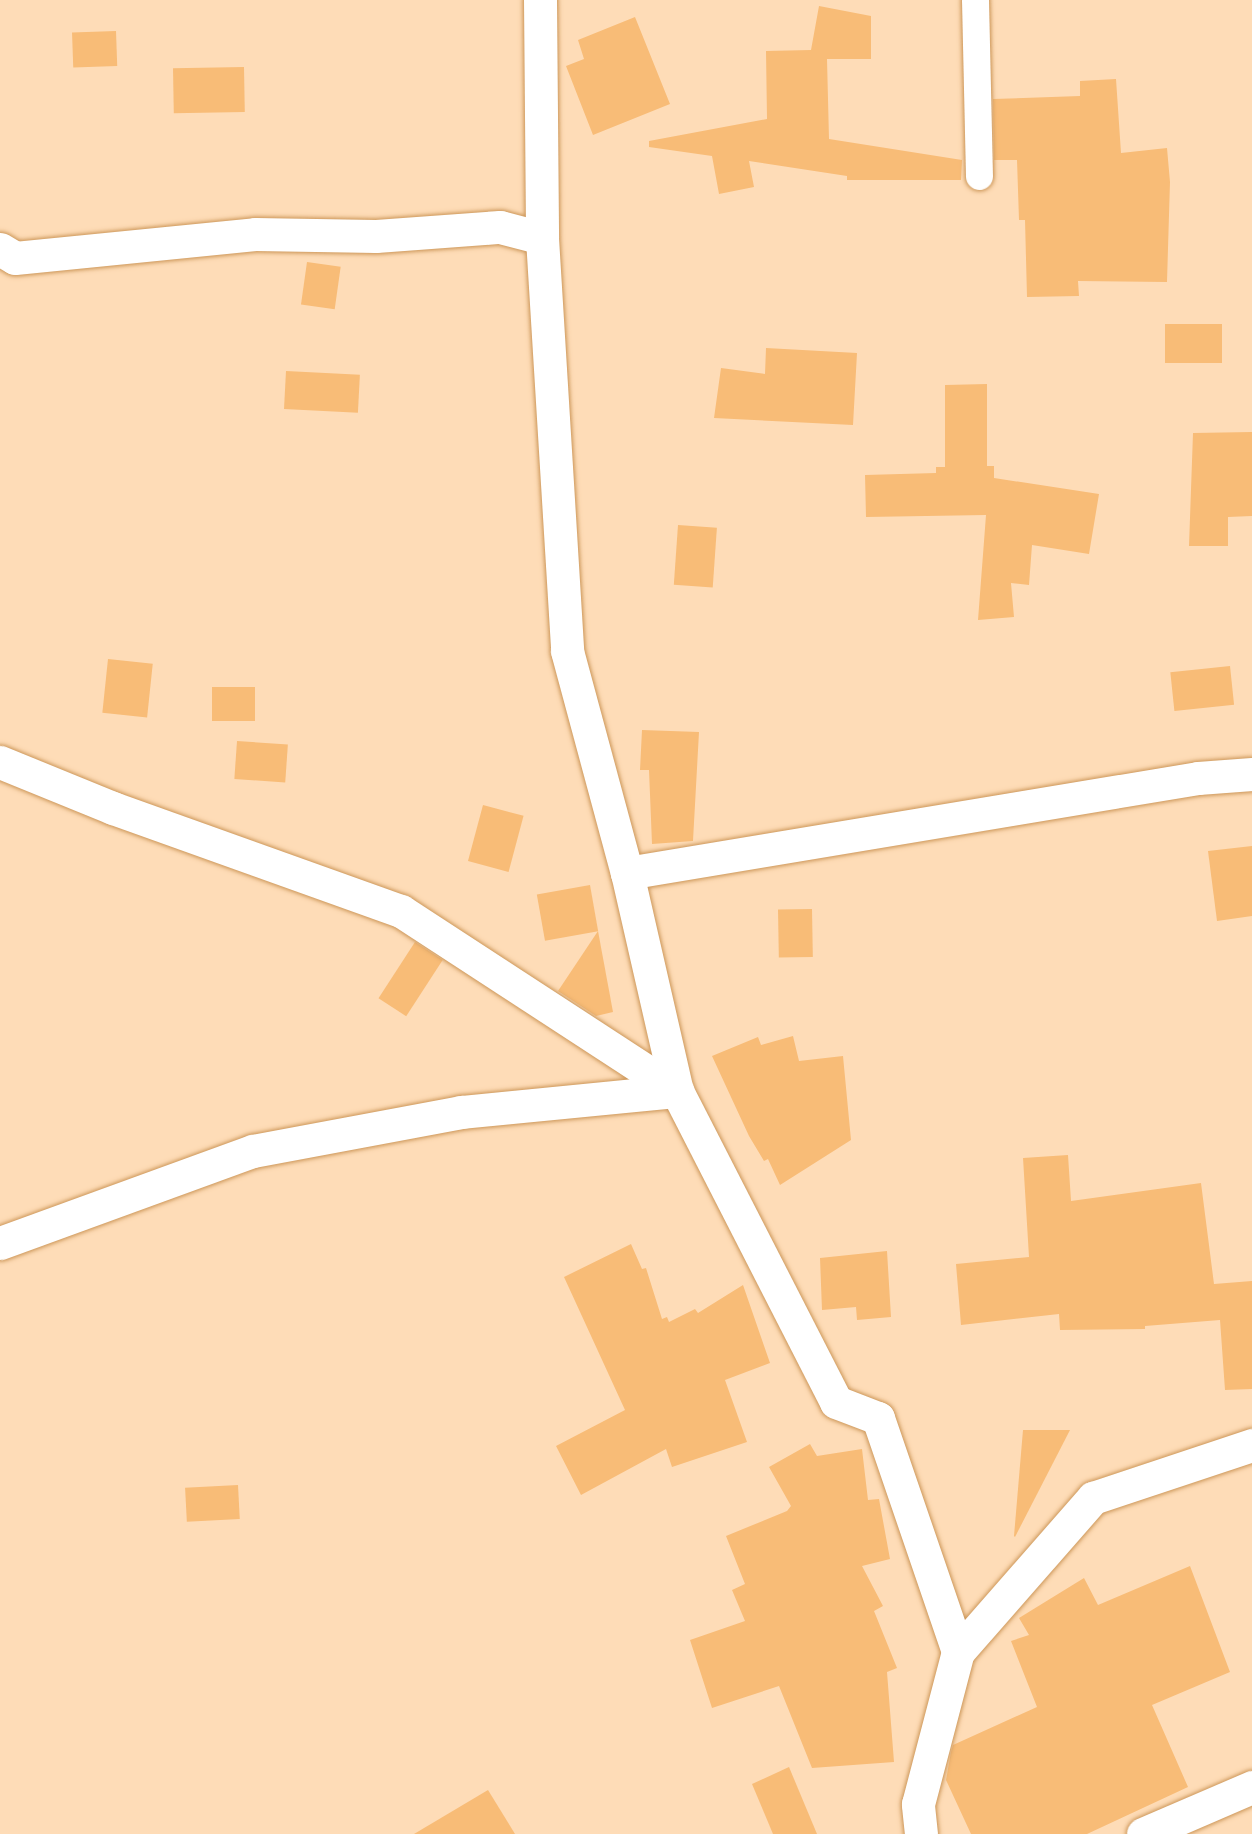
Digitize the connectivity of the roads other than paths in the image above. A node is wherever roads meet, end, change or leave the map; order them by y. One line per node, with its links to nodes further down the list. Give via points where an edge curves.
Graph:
1 (540, 0): 4 (street)
2 (975, 0): 3 (lane)
3 (980, 176)
4 (542, 238): 5 (street, via 500,227 376,236 255,234 15,258); 8 (street, via 567,651)
5 (0, 249)
6 (0, 762): 9 (street, via 114,808 401,911)
7 (1252, 774): 8 (street, via 1198,778)
8 (627, 873): 9 (street)
9 (677, 1091): 10 (street, via 461,1112 252,1151); 12 (street, via 836,1402 878,1418)
10 (0, 1243)
11 (1252, 1445): 12 (street, via 1093,1498)
12 (958, 1652): 14 (street, via 918,1804)
13 (1252, 1787): 15 (street)
14 (921, 1834)
15 (1143, 1834)

